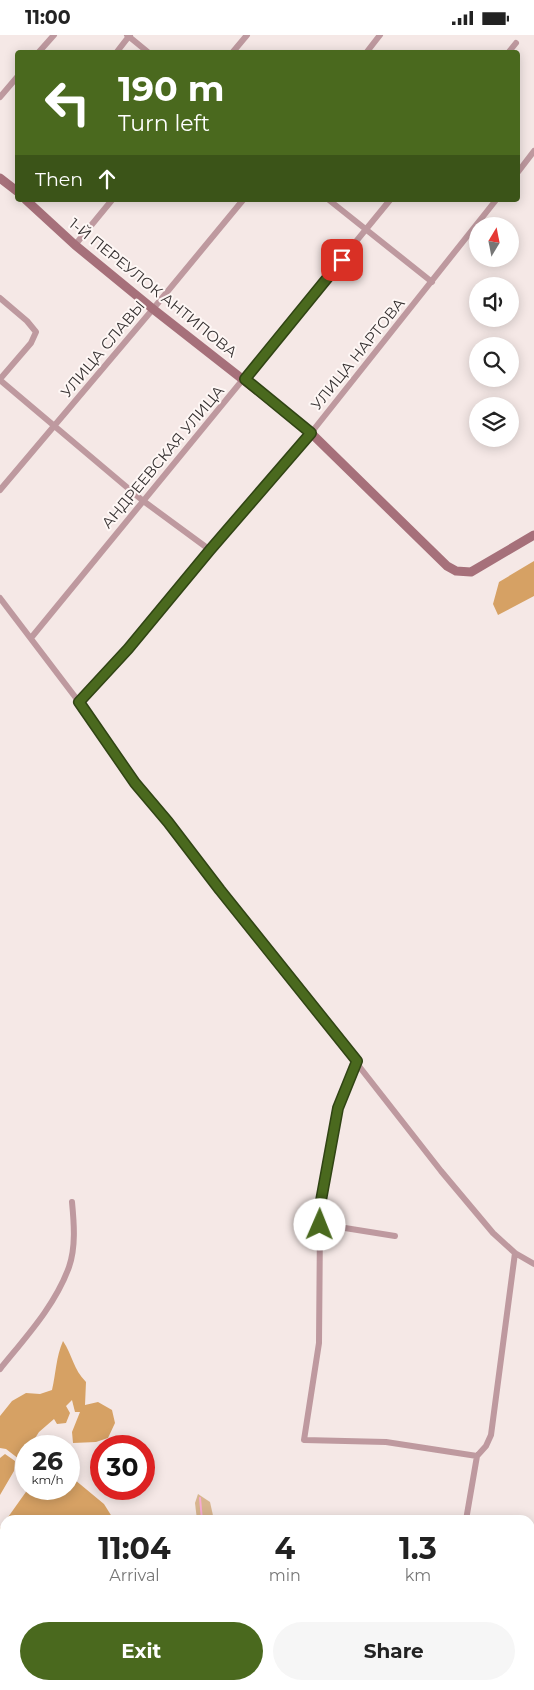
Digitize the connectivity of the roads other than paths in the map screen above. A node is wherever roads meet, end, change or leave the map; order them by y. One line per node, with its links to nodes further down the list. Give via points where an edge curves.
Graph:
1 (54, 35): 6 (street)
2 (247, 35): 9 (street)
3 (380, 35): 10 (street)
4 (129, 36): 7 (street); 8 (street)
5 (516, 43): 11 (street)
6 (41, 50)
7 (118, 50)
8 (145, 50)
9 (234, 50)
10 (368, 50)
11 (510, 50)
12 (15, 80): 13 (street)
13 (0, 97)
14 (534, 151): 15 (street)
15 (520, 169)
16 (0, 178): 17 (main road)
17 (15, 188)
18 (28, 202): 25 (main road, 1-Й ПЕРЕУЛОК АНТИПОВА)
19 (110, 202): 25 (street)
20 (241, 202): 28 (street, УЛИЦА СЛАВЫ)
21 (331, 202): 24 (street)
22 (388, 202): 24 (street, АНДРЕЕВСКАЯ УЛИЦА)
23 (494, 202): 26 (street, УЛИЦА НАРТОВА)
24 (366, 231): 26 (street); 30 (street, АНДРЕЕВСКАЯ УЛИЦА)
25 (75, 245): 28 (main road, 1-Й ПЕРЕУЛОК АНТИПОВА)
26 (432, 282): 32 (street, УЛИЦА НАРТОВА)
27 (0, 298): 29 (street, via 36,332 31,343)
28 (153, 309): 30 (main road, 1-Й ПЕРЕУЛОК АНТИПОВА); 31 (street, УЛИЦА СЛАВЫ)
29 (0, 379): 31 (street)
30 (245, 379): 32 (main road, 1-Й ПЕРЕУЛОК АНТИПОВА); 34 (street, АНДРЕЕВСКАЯ УЛИЦА)
31 (56, 426): 33 (street, УЛИЦА СЛАВЫ); 34 (street)
32 (311, 433): 35 (main road, 1-Й ПЕРЕУЛОК АНТИПОВА, via 447,566 464,572 477,569); 36 (street, УЛИЦА НАРТОВА)
33 (0, 490)
34 (142, 500): 36 (street); 38 (street, АНДРЕЕВСКАЯ УЛИЦА)
35 (534, 535)
36 (210, 550): 39 (street, УЛИЦА НАРТОВА, via 128,649)
37 (0, 598): 38 (street)
38 (31, 638): 39 (street)
39 (79, 702): 40 (street, via 135,783)
40 (357, 1061): 42 (street, via 338,1108 320,1206); 44 (street, via 441,1171 493,1233)
41 (72, 1202): 46 (street, via 73,1245 69,1266 47,1310)
42 (320, 1225): 43 (street); 47 (street, via 319,1343 304,1440 386,1442)
43 (394, 1236)
44 (515, 1253): 45 (street); 47 (street, via 491,1435)
45 (534, 1264)
46 (0, 1369)
47 (477, 1456): 48 (street)
48 (467, 1515)

